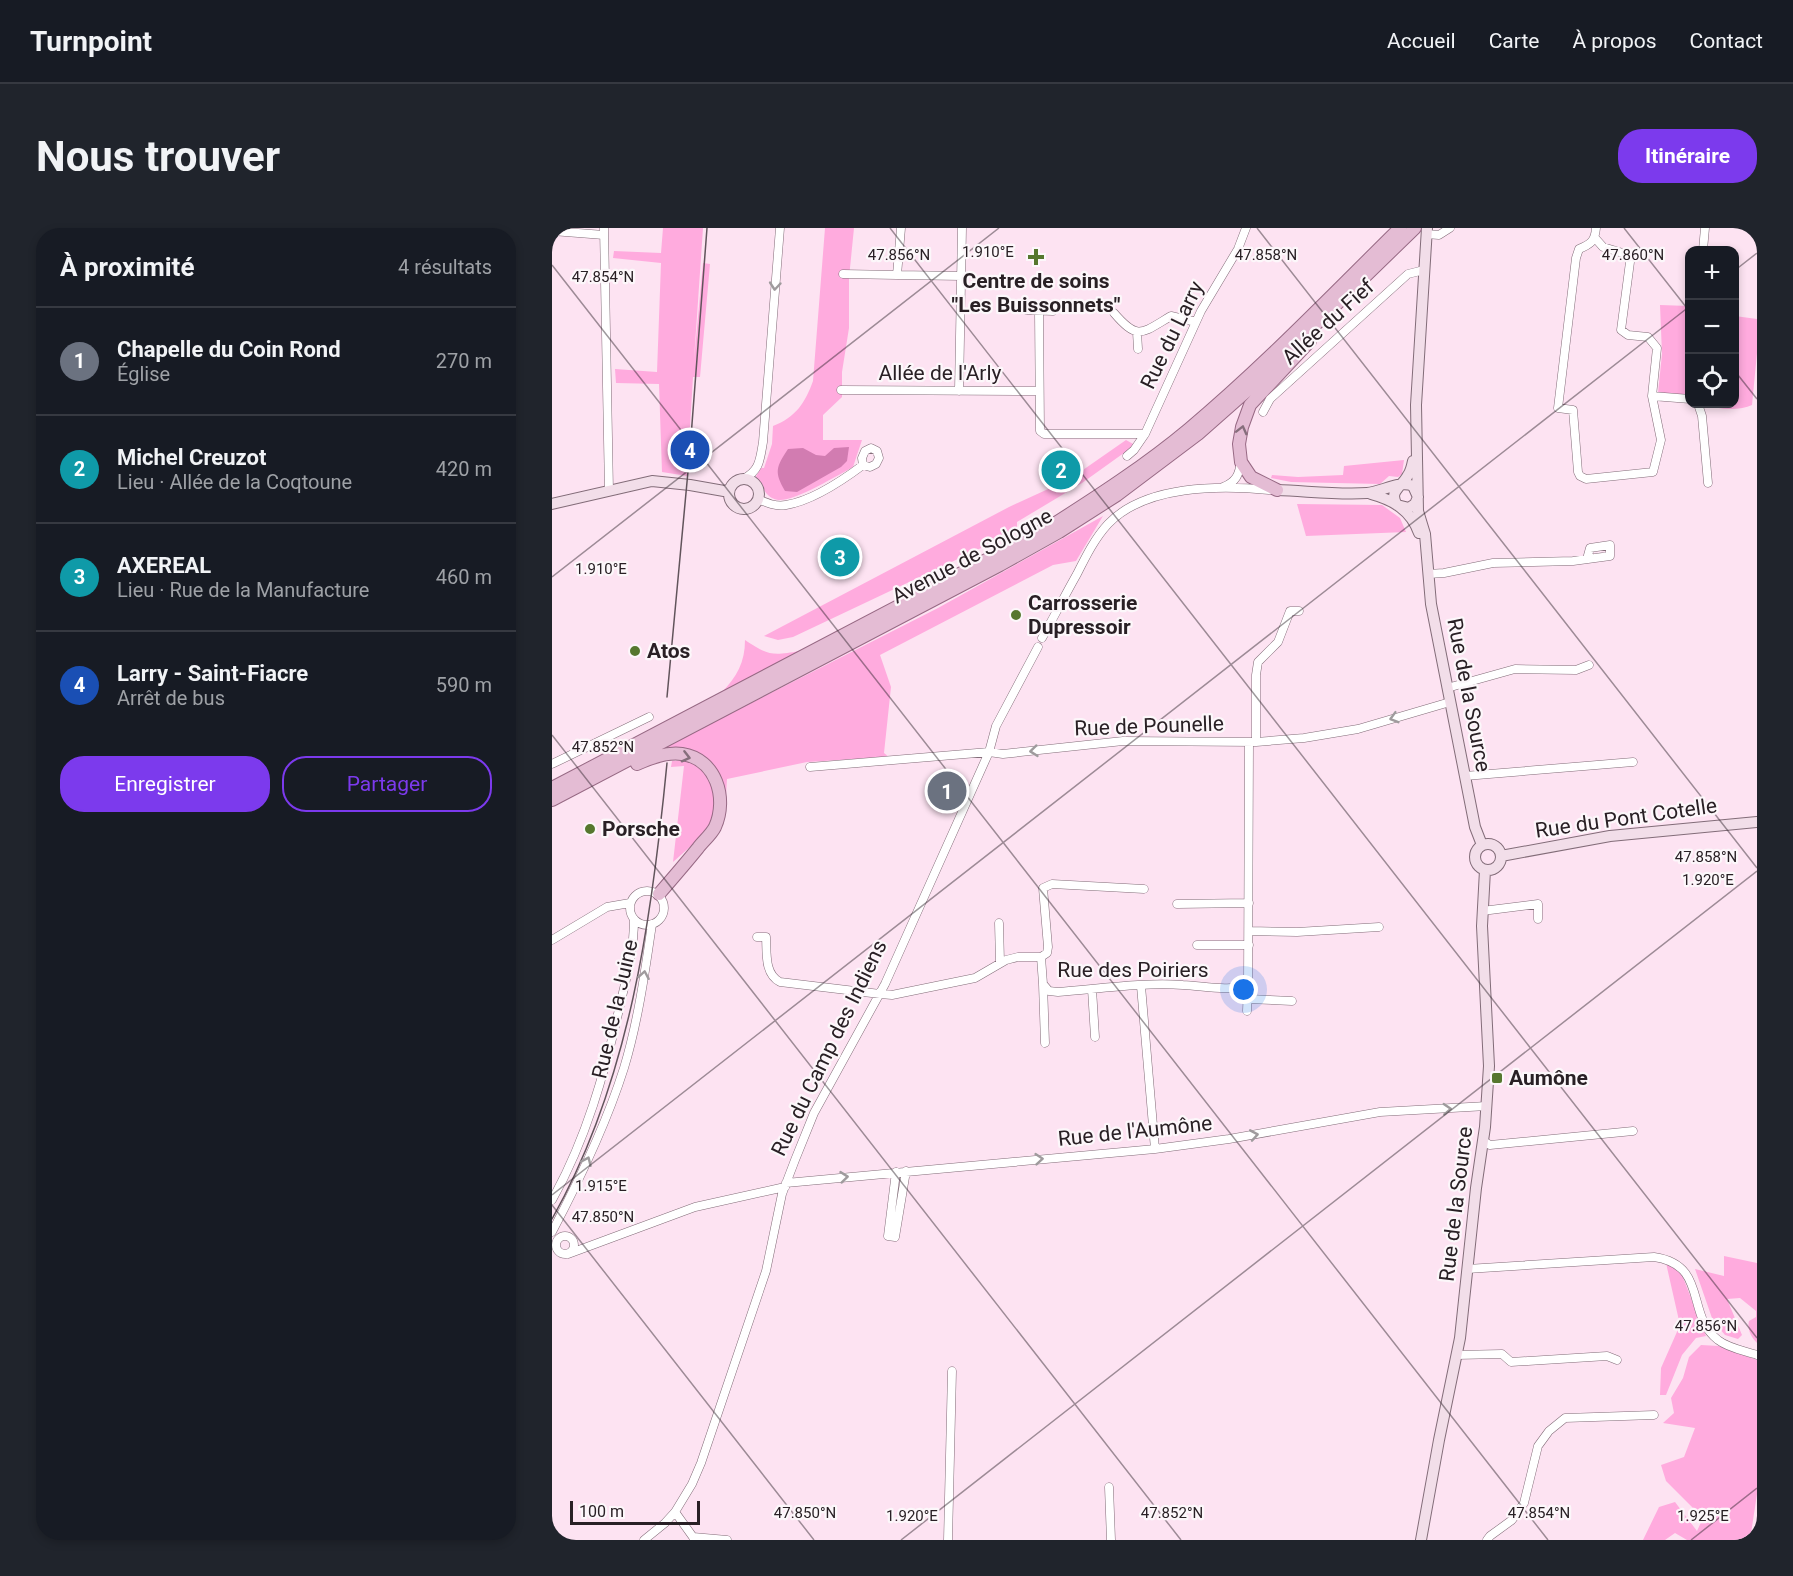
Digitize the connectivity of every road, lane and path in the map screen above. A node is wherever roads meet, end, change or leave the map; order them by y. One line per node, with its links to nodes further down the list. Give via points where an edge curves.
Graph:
1 (780, 228): 38 (street, one-way to 38, via 763,442 759,465)
2 (901, 228): 17 (street)
3 (962, 228): 18 (street)
4 (1246, 228): 23 (street, Rue du Larry)
5 (1400, 228): 58 (main road, Avenue de Sologne, via 1240,384 1108,490 1051,526)
6 (1450, 228): 9 (street, via 1439,235)
7 (1596, 228): 12 (street)
8 (1705, 228): 14 (street)
9 (1423, 230): 13 (main road, Avenue de Sologne); 15 (main road, Rue de la Source)
10 (552, 231): 11 (street)
11 (604, 231): 44 (street)
12 (1595, 238): 29 (street, via 1603,247 1626,254 1630,262 1621,330 1648,338 1657,348); 29 (street, via 1580,249 1576,258 1558,408 1573,410 1580,476 1586,479 1653,472 1661,440)
13 (1397, 246): 36 (main road, one-way to 13, via 1239,444 1250,405); 69 (main road, Avenue de Sologne, via 1249,389 1181,448 1117,495 1000,565)
14 (1703, 246)
15 (1424, 265): 32 (street, Allée du Fief, via 1408,274 1270,399); 34 (main road, Rue de la Source)
16 (843, 274): 17 (street)
17 (897, 275): 18 (street)
18 (962, 276): 27 (street)
19 (1026, 310): 21 (street)
20 (1053, 310): 21 (street)
21 (1039, 311): 28 (street)
22 (1114, 313): 24 (street, via 1128,330)
23 (1196, 322): 24 (street, via 1171,316); 33 (street, Rue du Larry)
24 (1137, 332): 25 (street)
25 (1138, 349)
26 (841, 390): 27 (street, Allée de l'Arly)
27 (959, 391): 28 (street, Allée de l'Arly)
28 (1040, 391): 33 (street, via 1039,427 1044,434)
29 (1652, 396): 30 (street)
30 (1685, 399)
31 (1699, 408): 39 (street)
32 (1263, 412)
33 (1145, 434): 35 (street, Rue du Larry)
34 (1417, 442): 40 (main road, Rue de la Source, via 1410,472); 46 (main road, Rue de la Source)
35 (1127, 456)
36 (1241, 462): 41 (street, via 1234,481); 43 (main road, via 1251,477)
37 (863, 465): 47 (street, via 807,499 787,506)
38 (743, 479): 42 (main road, via 734,482); 47 (main road, via 756,485)
39 (1708, 483)
40 (1402, 484): 45 (main road); 46 (main road, via 1413,486); 49 (main road, via 1394,494)
41 (1219, 488): 43 (street); 54 (street, via 1160,496 1140,503 1110,522 1095,540)
42 (729, 490): 44 (main road, via 651,482); 47 (main road, via 729,500 741,509 750,508)
43 (1277, 490): 45 (main road)
44 (609, 491): 48 (main road)
45 (1368, 493): 49 (main road)
46 (1418, 497): 49 (main road, via 1408,508); 50 (main road, Rue de la Source)
47 (758, 499)
48 (552, 504)
49 (1397, 505): 50 (main road, Rue de la Source, via 1412,518)
50 (1425, 550): 52 (main road, Rue de la Source)
51 (1587, 559): 52 (street, via 1492,563)
52 (1428, 574): 57 (main road, Rue de la Source)
53 (1299, 611): 61 (street, via 1290,611 1278,642 1258,662)
54 (1042, 638)
55 (1038, 647): 62 (street, Rue du Camp des Indiens, via 996,726)
56 (1589, 665): 57 (street, via 1576,670 1515,669)
57 (1447, 688): 59 (main road, Rue de la Source)
58 (724, 699): 67 (main road); 68 (main road, Avenue de Sologne)
59 (1450, 702): 61 (street, Rue de Pounelle, one-way to 61, via 1358,729); 66 (main road, Rue de la Source)
60 (649, 717): 64 (street)
61 (1253, 742): 62 (street, Rue de Pounelle, one-way to 62, via 1123,741 1004,754); 77 (street, via 1247,841)
62 (989, 752): 65 (street, Rue de Pounelle); 96 (street, Rue du Camp des Indiens)
63 (1633, 762): 66 (street)
64 (552, 764)
65 (810, 767)
66 (1465, 776): 71 (main road, Rue de la Source, via 1474,827)
67 (552, 782)
68 (552, 789)
69 (552, 802): 75 (main road, one-way to 75, via 651,758 681,754 698,760 718,784 719,816 714,829)
70 (1757, 822): 72 (main road, Rue du Pont Cotelle, via 1610,836)
71 (1482, 845): 72 (main road, via 1494,845); 73 (main road, via 1475,858)
72 (1501, 856): 73 (main road, via 1497,867)
73 (1485, 870): 79 (main road, Rue de la Source)
74 (1144, 889): 90 (street, via 1052,884 1043,888 1048,947)
75 (658, 894): 76 (street, via 642,891); 83 (street, via 664,902 664,913)
76 (630, 903): 80 (street); 87 (street, via 607,907)
77 (1249, 903): 78 (street); 85 (street)
78 (1177, 904)
79 (1482, 910): 81 (street, via 1538,904); 102 (main road, Rue de la Source, via 1489,1066)
80 (634, 919): 83 (street); 109 (street, Rue de la Juine, via 633,950 602,1081)
81 (1538, 919)
82 (999, 922): 91 (street)
83 (652, 924): 110 (street, Rue de la Juine, one-way to 83, via 599,1134 624,1067)
84 (1379, 927): 85 (street)
85 (1249, 931): 89 (street)
86 (757, 937): 96 (street, Rue des Poiriers, via 766,937 767,962 774,979 780,982)
87 (552, 940)
88 (1197, 945): 89 (street)
89 (1249, 945): 94 (street)
90 (1041, 957): 91 (street, Rue des Poiriers); 92 (street, Rue des Poiriers)
91 (1000, 962): 96 (street, Rue des Poiriers, via 975,978)
92 (1043, 984): 95 (street, Rue des Poiriers, via 1049,991 1058,992); 101 (street)
93 (1141, 986): 94 (street, Rue des Poiriers); 95 (street, Rue des Poiriers); 105 (street)
94 (1248, 986): 97 (street)
95 (1092, 989): 100 (street)
96 (880, 994): 108 (street, Rue du Camp des Indiens, via 814,1113)
97 (1248, 999): 98 (street); 99 (street)
98 (1292, 1001)
99 (1247, 1011)
100 (1095, 1037)
101 (1046, 1042)
102 (1487, 1106): 104 (main road, Rue de la Source); 105 (street, Rue de l'Aumône, one-way to 102, via 1380,1112)
103 (1633, 1131): 104 (street, via 1490,1145)
104 (1483, 1141): 112 (main road, Rue de la Source)
105 (1155, 1149): 106 (street, Rue de l'Aumône, one-way to 105)
106 (906, 1171): 107 (street, Rue de l'Aumône); 107 (street, via 895,1237 888,1236)
107 (896, 1172): 108 (street, Rue de l'Aumône, one-way to 107)
108 (785, 1185): 111 (street, Rue de l'Aumône, via 695,1207); 119 (street, Rue du Camp des Indiens, via 755,1305 701,1463)
109 (552, 1200)
110 (552, 1232)
111 (568, 1254)
112 (1467, 1269): 113 (street, via 1669,1259 1680,1264 1688,1276 1709,1331 1718,1340); 114 (main road, Rue de la Source)
113 (1757, 1354)
114 (1456, 1355): 115 (street, via 1502,1354 1511,1362 1607,1356); 125 (main road, Rue de la Source)
115 (1617, 1360)
116 (952, 1371): 123 (street)
117 (1654, 1415): 126 (street, via 1565,1418 1538,1446 1524,1503 1512,1520)
118 (1109, 1487): 124 (street)
119 (675, 1512): 120 (street); 121 (street, Rue du Camp des Indiens)
120 (692, 1539): 122 (street)
121 (644, 1540)
122 (727, 1540)
123 (948, 1540)
124 (1111, 1540)
125 (1421, 1540)
126 (1487, 1540)

